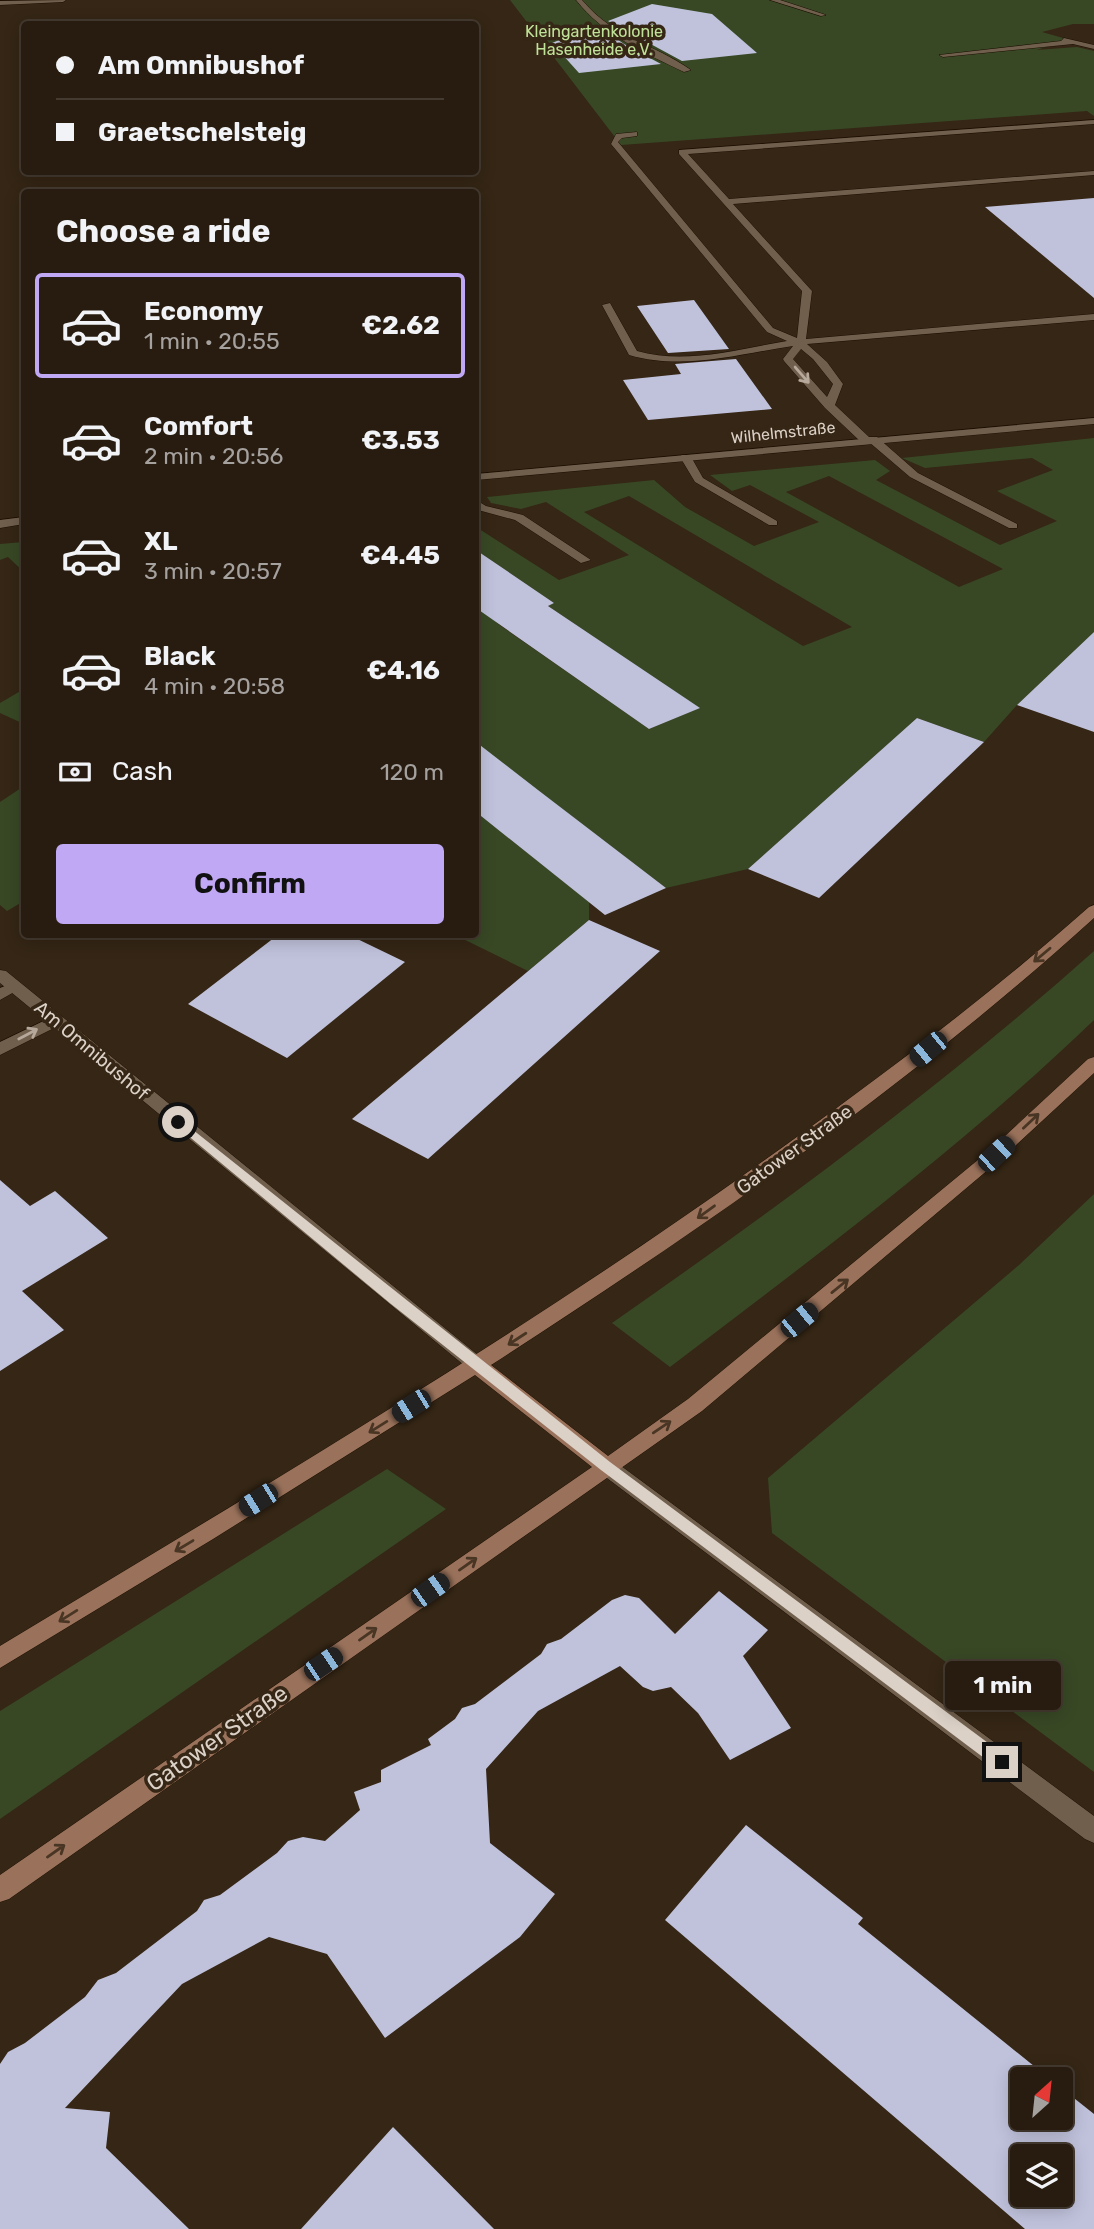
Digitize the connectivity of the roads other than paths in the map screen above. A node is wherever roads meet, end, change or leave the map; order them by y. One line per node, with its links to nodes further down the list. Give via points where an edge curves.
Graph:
1 (63, 0): 4 (street)
2 (579, 0): 10 (street, via 615,32)
3 (774, 0): 5 (street)
4 (0, 3)
5 (824, 15)
6 (1051, 36): 7 (street)
7 (1074, 42): 8 (street); 9 (street)
8 (1094, 47)
9 (943, 55)
10 (687, 70)
11 (1094, 122): 14 (street, via 682,152)
12 (634, 134): 17 (street, via 619,136 614,142 770,330)
13 (1094, 173): 14 (street)
14 (725, 202): 17 (street, via 807,291)
15 (607, 305): 17 (street, via 634,353 644,358 709,357)
16 (1094, 317): 17 (street)
17 (801, 342): 18 (street, via 838,384); 18 (street, one-way to 18, via 789,359)
18 (829, 406): 20 (street)
19 (1094, 421): 20 (street, Wilhelmstraße)
20 (869, 439): 21 (street, Wilhelmstraße); 27 (street, via 914,475)
21 (686, 457): 22 (street, Wilhelmstraße); 25 (street, via 699,480)
22 (479, 477)
23 (479, 506): 28 (street, via 519,517)
24 (21, 521): 26 (street)
25 (773, 523)
26 (0, 524)
27 (1013, 527)
28 (585, 560)
29 (1094, 910): 35 (main road, Gatower Straße, one-way to 35, via 900,1071 678,1232)
30 (0, 975): 31 (street, Am Omnibushof)
31 (7, 991): 32 (street, Am Omnibushof)
32 (56, 1020): 33 (street, one-way to 32); 35 (street, Am Omnibushof)
33 (0, 1049)
34 (1094, 1063): 36 (main road, Gatower Straße, one-way to 34, via 695,1405 850,1277 996,1154)
35 (477, 1365): 36 (main road); 37 (main road, Gatower Straße, one-way to 37)
36 (606, 1466): 38 (street); 39 (main road, Gatower Straße, one-way to 36)
37 (0, 1658)
38 (1094, 1831)
39 (0, 1890)

